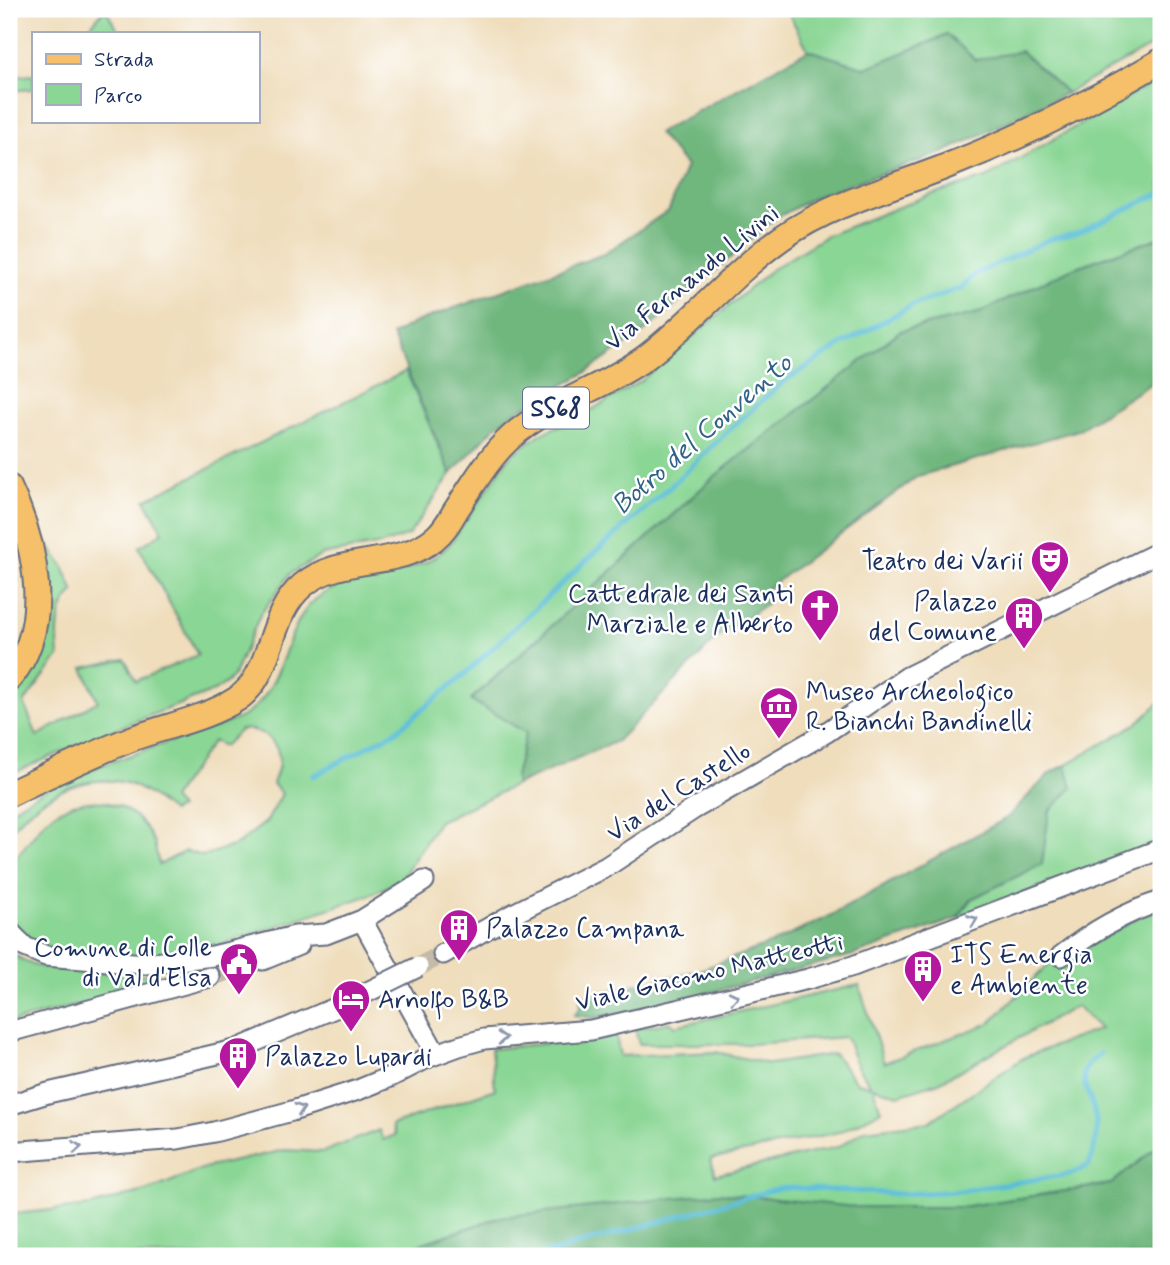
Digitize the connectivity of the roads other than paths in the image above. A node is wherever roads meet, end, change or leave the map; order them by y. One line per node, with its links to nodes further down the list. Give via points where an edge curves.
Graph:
1 (1161, 61): 7 (main road, Via Fernando Livini / SS68, via 1007,140 842,206 787,234 646,357 510,437 480,472 443,530 430,541 402,555 333,569 301,586 285,606 257,677 240,697 111,747)
2 (9, 487): 5 (main road, via 32,554 36,590)
3 (9, 531): 5 (main road)
4 (1161, 551): 14 (street, Via del Castello, via 907,677 827,732 694,809 606,867)
5 (33, 627): 6 (main road, via 28,652)
6 (9, 679)
7 (9, 794)
8 (1161, 849): 20 (street, Viale Giacomo Matteotti, one-way to 8, via 484,1039 591,1030 808,979)
9 (424, 881): 11 (street)
10 (1161, 901): 15 (street, via 1087,935)
11 (362, 920): 13 (street); 20 (street)
12 (9, 931): 13 (street, via 37,953 135,964 213,957 295,936)
13 (326, 934): 16 (street)
14 (443, 954)
15 (1060, 956)
16 (263, 960)
17 (418, 967): 21 (street, bridge, via 242,1048)
18 (210, 977): 19 (street)
19 (9, 1031)
20 (436, 1054): 22 (street, Viale Giacomo Matteotti, one-way to 20, via 214,1132 358,1090)
21 (9, 1105)
22 (9, 1152)

